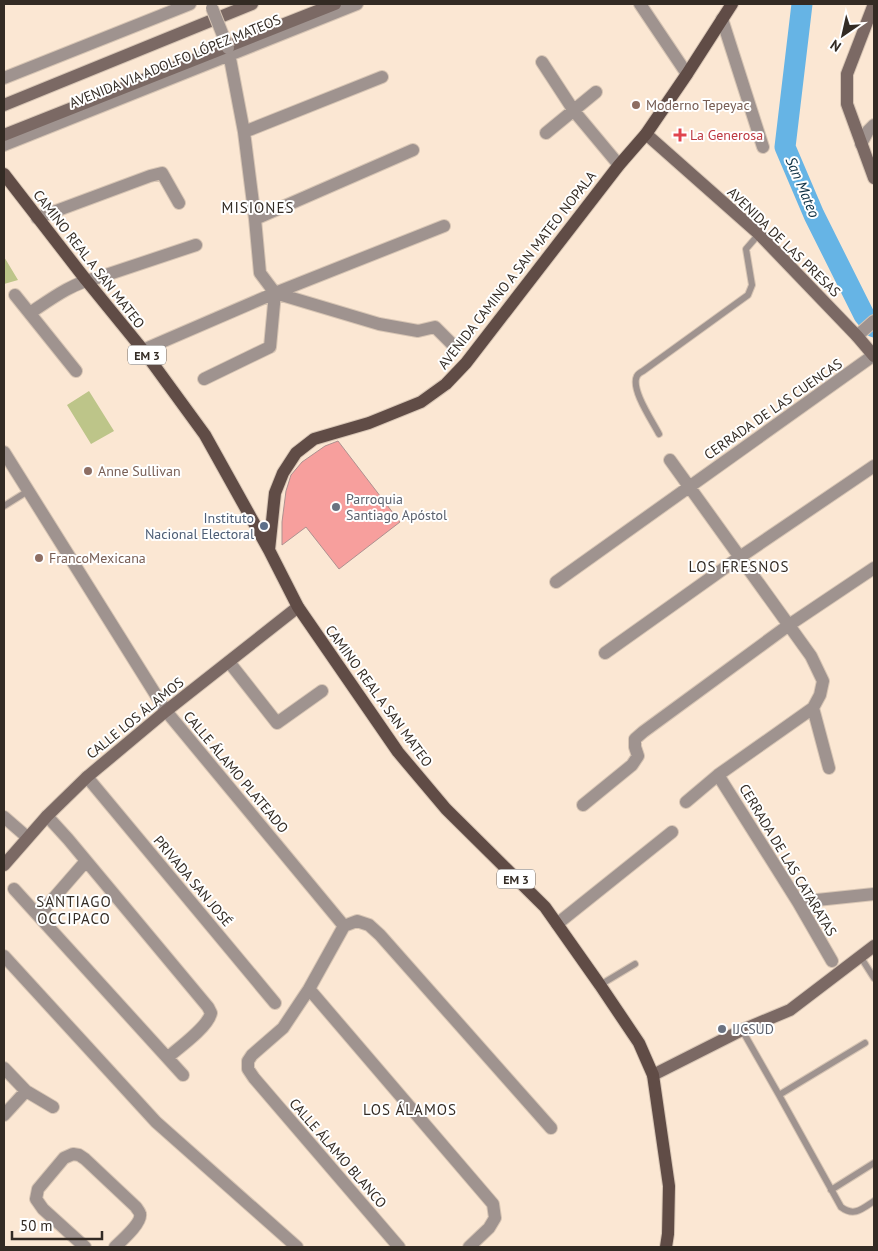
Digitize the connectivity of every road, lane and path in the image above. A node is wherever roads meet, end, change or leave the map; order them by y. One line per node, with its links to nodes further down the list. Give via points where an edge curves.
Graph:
1 (190, 4): 14 (street)
2 (252, 4): 16 (street, AVENIDA VIA ADOLFO LÓPEZ MATEOS)
3 (335, 4): 22 (street, AVENIDA VIA ADOLFO LÓPEZ MATEOS)
4 (357, 4): 10 (street, AVENIDA VIA ADOLFO LÓPEZ MATEOS)
5 (640, 4): 12 (street)
6 (732, 4): 9 (main road, AVENIDA CAMINO A SAN MATEO NOPALA)
7 (874, 4): 23 (street, via 847,74 847,104)
8 (211, 6): 10 (street, bridge)
9 (722, 19): 12 (main road, AVENIDA CAMINO A SAN MATEO NOPALA); 25 (street)
10 (229, 52): 19 (street); 24 (street, AVENIDA VIA ADOLFO LÓPEZ MATEOS)
11 (542, 62): 17 (street)
12 (687, 74): 21 (main road, AVENIDA CAMINO A SAN MATEO NOPALA)
13 (382, 77): 19 (street)
14 (4, 78)
15 (596, 92): 17 (street)
16 (4, 105)
17 (574, 110): 20 (street); 27 (street)
18 (874, 125): 23 (street)
19 (244, 132): 32 (street)
20 (546, 133)
21 (646, 134): 27 (main road, AVENIDA CAMINO A SAN MATEO NOPALA); 34 (street, AVENIDA DE LAS PRESAS)
22 (4, 135)
23 (861, 144): 29 (street)
24 (4, 145)
25 (762, 147)
26 (413, 150): 32 (street)
27 (620, 166): 56 (main road, AVENIDA CAMINO A SAN MATEO NOPALA, via 466,363 446,384 421,402 369,423 314,439 296,453 275,493)
28 (4, 174): 31 (main road, CAMINO REAL A SAN MATEO / EM 3)
29 (874, 178)
30 (178, 203): 31 (street, via 162,173)
31 (37, 218): 36 (main road, CAMINO REAL A SAN MATEO / EM 3)
32 (255, 219): 37 (street, via 260,273)
33 (444, 226): 37 (street)
34 (759, 234): 43 (street, AVENIDA DE LAS PRESAS); 49 (lane, via 746,249 752,285 748,296 637,376 638,394)
35 (196, 245): 36 (street)
36 (86, 280): 39 (street); 45 (main road, CAMINO REAL A SAN MATEO / EM 3)
37 (275, 293): 42 (street, via 379,324 418,331); 45 (street); 48 (street, via 270,347)
38 (16, 295): 39 (street)
39 (30, 313): 47 (street)
40 (443, 316): 42 (street)
41 (874, 320): 43 (street)
42 (435, 327): 44 (street)
43 (860, 334): 46 (street, AVENIDA DE LAS PRESAS)
44 (455, 347)
45 (143, 350): 56 (main road, CAMINO REAL A SAN MATEO / EM 3, via 205,435)
46 (874, 356): 53 (street, CERRADA DE LAS CUENCAS)
47 (76, 371)
48 (204, 379)
49 (659, 434)
50 (4, 452): 54 (street, CALLE ÁLAMO PLATEADO)
51 (670, 460): 53 (street)
52 (874, 466): 57 (street)
53 (689, 487): 57 (street); 59 (street, CERRADA DE LAS CUENCAS)
54 (28, 491): 55 (lane); 66 (street, CALLE ÁLAMO PLATEADO)
55 (4, 506)
56 (269, 550): 60 (main road, CAMINO REAL A SAN MATEO / EM 3)
57 (740, 557): 61 (street); 62 (street)
58 (874, 568): 61 (street)
59 (556, 582)
60 (298, 607): 63 (street, CALLE LOS ÁLAMOS); 82 (main road, CAMINO REAL A SAN MATEO / EM 3, via 398,752 446,809)
61 (789, 625): 65 (street, via 811,656 823,681); 71 (street, via 636,738 634,747 638,756 632,765)
62 (605, 653)
63 (229, 662): 64 (street, via 277,723); 66 (street, CALLE LOS ÁLAMOS)
64 (322, 691)
65 (813, 708): 67 (street); 68 (street)
66 (166, 711): 69 (street, CALLE LOS ÁLAMOS); 83 (street, CALLE ÁLAMO PLATEADO)
67 (829, 768)
68 (718, 775): 70 (street); 80 (street, CERRADA DE LAS CATARATAS)
69 (87, 777): 72 (street, CALLE LOS ÁLAMOS); 92 (street, PRIVADA SAN JOSÉ)
70 (686, 802)
71 (583, 805)
72 (47, 816): 75 (street, CALLE LOS ÁLAMOS); 76 (street)
73 (4, 817): 75 (street)
74 (672, 832): 82 (street)
75 (27, 837): 77 (street, CALLE LOS ÁLAMOS)
76 (86, 861): 81 (street); 95 (street, via 211,1013 204,1025)
77 (4, 864)
78 (14, 888): 81 (street)
79 (874, 894): 80 (street)
80 (798, 902): 87 (street, CERRADA DE LAS CATARATAS)
81 (39, 915): 95 (street)
82 (557, 924): 90 (main road, CAMINO REAL A SAN MATEO / EM 3)
83 (344, 926): 91 (street); 103 (street, via 357,921 380,934)
84 (874, 946): 86 (street)
85 (4, 956): 109 (street, via 156,1122)
86 (860, 956): 89 (lane); 93 (street, via 790,1010)
87 (832, 961)
88 (635, 964): 90 (lane)
89 (874, 978)
90 (600, 985): 98 (main road, CAMINO REAL A SAN MATEO / EM 3, via 639,1043)
91 (309, 989): 110 (street, CALLE ÁLAMO BLANCO, via 283,1028 252,1055 248,1069); 111 (street, via 493,1204 496,1218)
92 (276, 1003)
93 (742, 1030): 98 (street); 100 (lane)
94 (865, 1043): 100 (lane)
95 (168, 1057): 97 (street)
96 (4, 1068): 99 (street)
97 (184, 1074)
98 (653, 1076): 112 (main road, CAMINO REAL A SAN MATEO / EM 3, via 669,1186)
99 (26, 1091): 101 (street); 102 (street)
100 (779, 1095): 105 (lane)
101 (53, 1107)
102 (4, 1116)
103 (551, 1128)
104 (874, 1163): 105 (lane)
105 (831, 1190): 106 (lane, via 846,1211 860,1210)
106 (874, 1201)
107 (85, 1247): 108 (street, via 36,1199 38,1189 64,1158 73,1154 85,1159 140,1213 138,1223)
108 (115, 1247)
109 (297, 1247)
110 (399, 1247)
111 (469, 1247)
112 (666, 1247)

